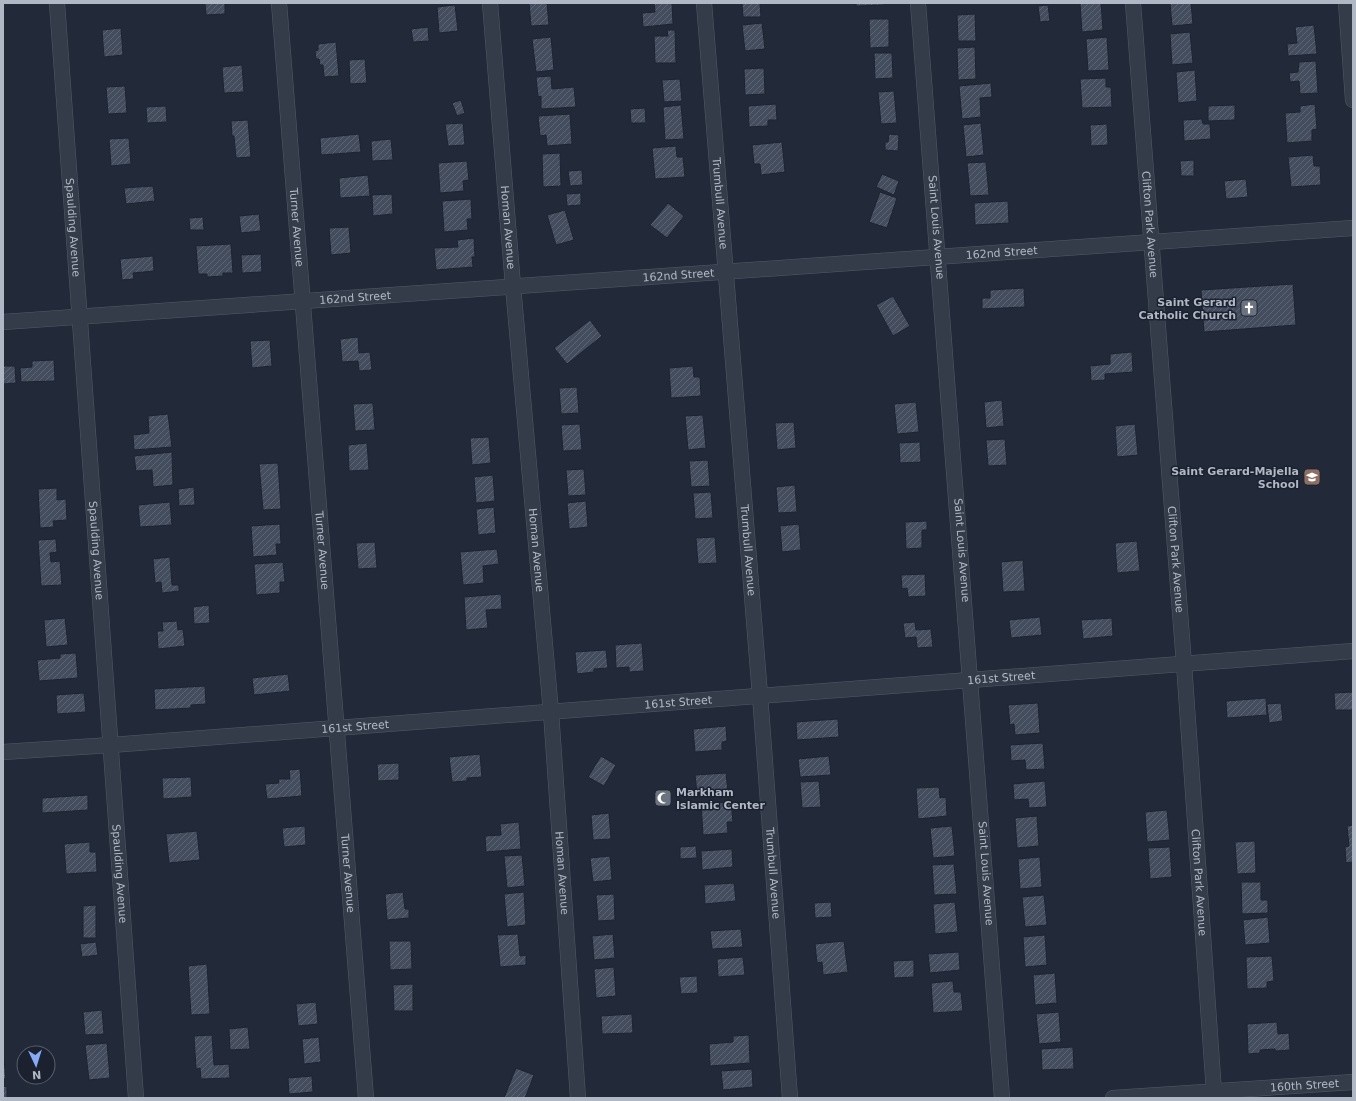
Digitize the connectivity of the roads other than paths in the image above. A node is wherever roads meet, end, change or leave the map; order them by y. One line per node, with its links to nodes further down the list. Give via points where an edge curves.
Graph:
1 (57, 3): 15 (street, Spaulding Avenue)
2 (279, 3): 14 (street, Turner Avenue)
3 (490, 3): 13 (street, Homan Avenue)
4 (704, 3): 12 (street, Trumbull Avenue)
5 (918, 3): 11 (street, Saint Louis Avenue)
6 (1133, 3): 10 (street, Clifton Park Avenue)
7 (1346, 3): 8 (street)
8 (1353, 100)
9 (1353, 228): 10 (street, 162nd Street)
10 (1152, 242): 11 (street, 162nd Street); 18 (street, Clifton Park Avenue)
11 (940, 257): 12 (street, 162nd Street); 19 (street, Saint Louis Avenue)
12 (725, 272): 13 (street, 162nd Street); 20 (street, Trumbull Avenue)
13 (513, 286): 14 (street, 162nd Street); 21 (street, Homan Avenue)
14 (303, 301): 15 (street, 162nd Street); 22 (street, Turner Avenue)
15 (80, 316): 16 (street, 162nd Street); 23 (street, Spaulding Avenue)
16 (3, 322)
17 (1353, 651): 18 (street, 161st Street)
18 (1184, 664): 19 (street, 161st Street); 26 (street, Clifton Park Avenue)
19 (973, 680): 20 (street, 161st Street); 31 (street, Saint Louis Avenue)
20 (760, 695): 21 (street, 161st Street); 30 (street, Trumbull Avenue)
21 (551, 712): 22 (street, 161st Street); 29 (street, Homan Avenue)
22 (336, 728): 23 (street, 161st Street); 28 (street, Turner Avenue)
23 (111, 745): 24 (street, 161st Street); 27 (street, Spaulding Avenue)
24 (3, 752)
25 (1353, 1082): 26 (street, 160th Street)
26 (1214, 1092): 32 (street, 160th Street)
27 (136, 1098)
28 (366, 1098)
29 (578, 1098)
30 (790, 1098)
31 (1002, 1098)
32 (1113, 1098)

